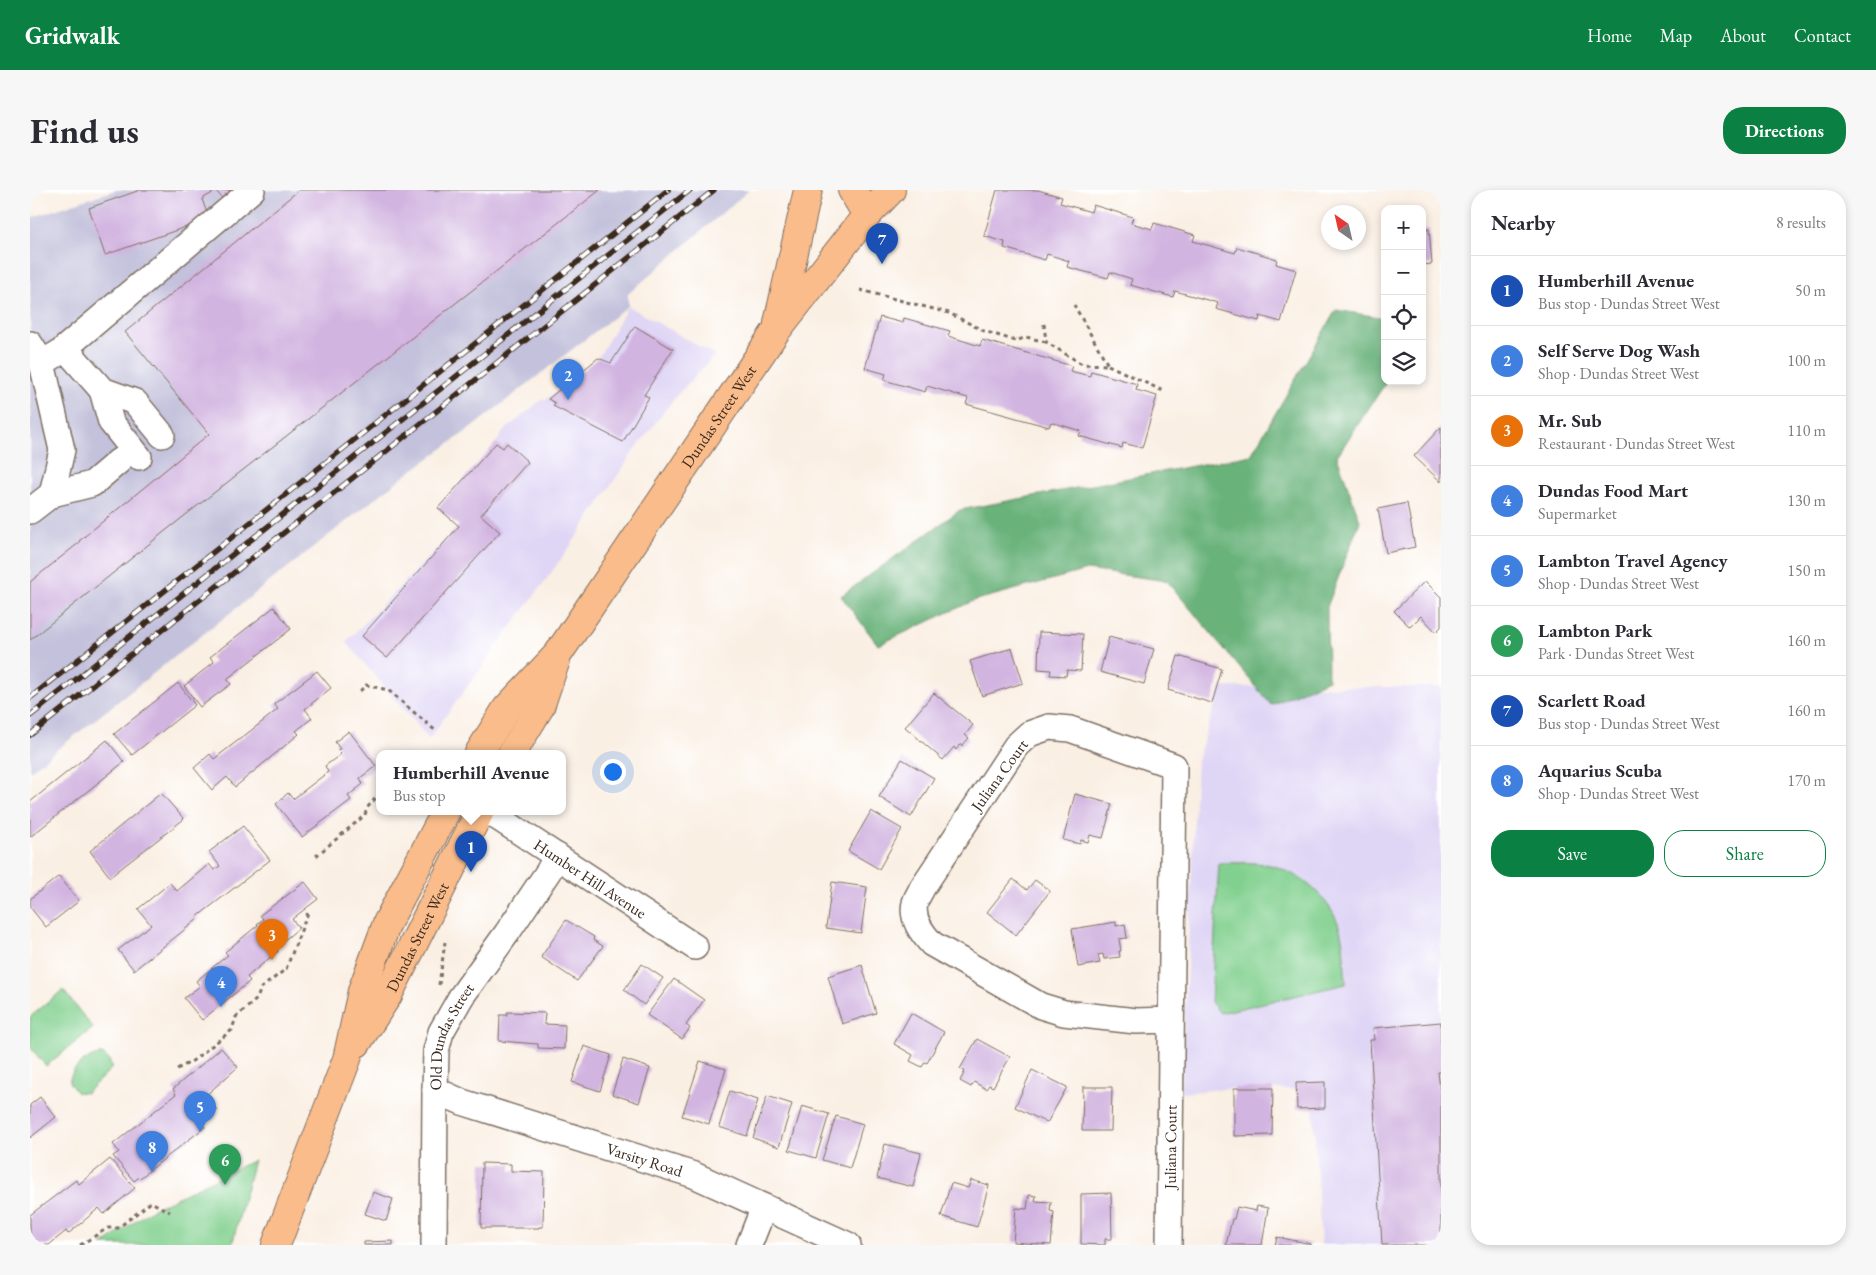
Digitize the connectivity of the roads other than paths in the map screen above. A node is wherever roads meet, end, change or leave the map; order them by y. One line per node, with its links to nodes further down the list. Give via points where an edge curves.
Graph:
1 (252, 190): 7 (street)
2 (808, 190): 6 (main road)
3 (852, 190): 5 (main road)
4 (891, 190): 5 (main road, Dundas Street West)
5 (867, 215): 6 (main road, Dundas Street West)
6 (776, 331): 13 (main road, Dundas Street West)
7 (65, 348): 8 (street); 9 (street)
8 (36, 354): 11 (street, via 62,450)
9 (102, 390): 10 (street, via 135,402); 11 (street, via 111,422 129,459 92,484)
10 (162, 434)
11 (52, 494): 12 (street)
12 (30, 512)
13 (558, 654): 14 (main road, Dundas Street West, via 507,708); 15 (main road, Dundas Street West, via 540,707)
14 (481, 750)
15 (514, 750)
16 (444, 815): 22 (main road, Dundas Street West, via 387,923 362,991)
17 (478, 815): 22 (main road, Dundas Street West, via 388,995)
18 (494, 815): 19 (street, Humber Hill Avenue)
19 (557, 856): 20 (street, Humber Hill Avenue); 23 (street, Old Dundas Street, via 461,997 441,1032 436,1052)
20 (695, 947)
21 (1171, 1020): 21 (street, Juliana Court, via 1136,1021 1064,1013 1041,1006 932,944 922,933 915,919 914,904 922,888 1016,746 1028,734 1048,727 1070,729 1174,766); 29 (street, Juliana Court)
22 (347, 1059): 25 (main road, Dundas Street West)
23 (435, 1090): 24 (street, Varsity Road, via 462,1102 694,1175); 26 (street, Old Dundas Street)
24 (764, 1207): 27 (street); 28 (street, Varsity Road)
25 (276, 1245)
26 (434, 1245)
27 (749, 1245)
28 (848, 1245)
29 (1169, 1245)

